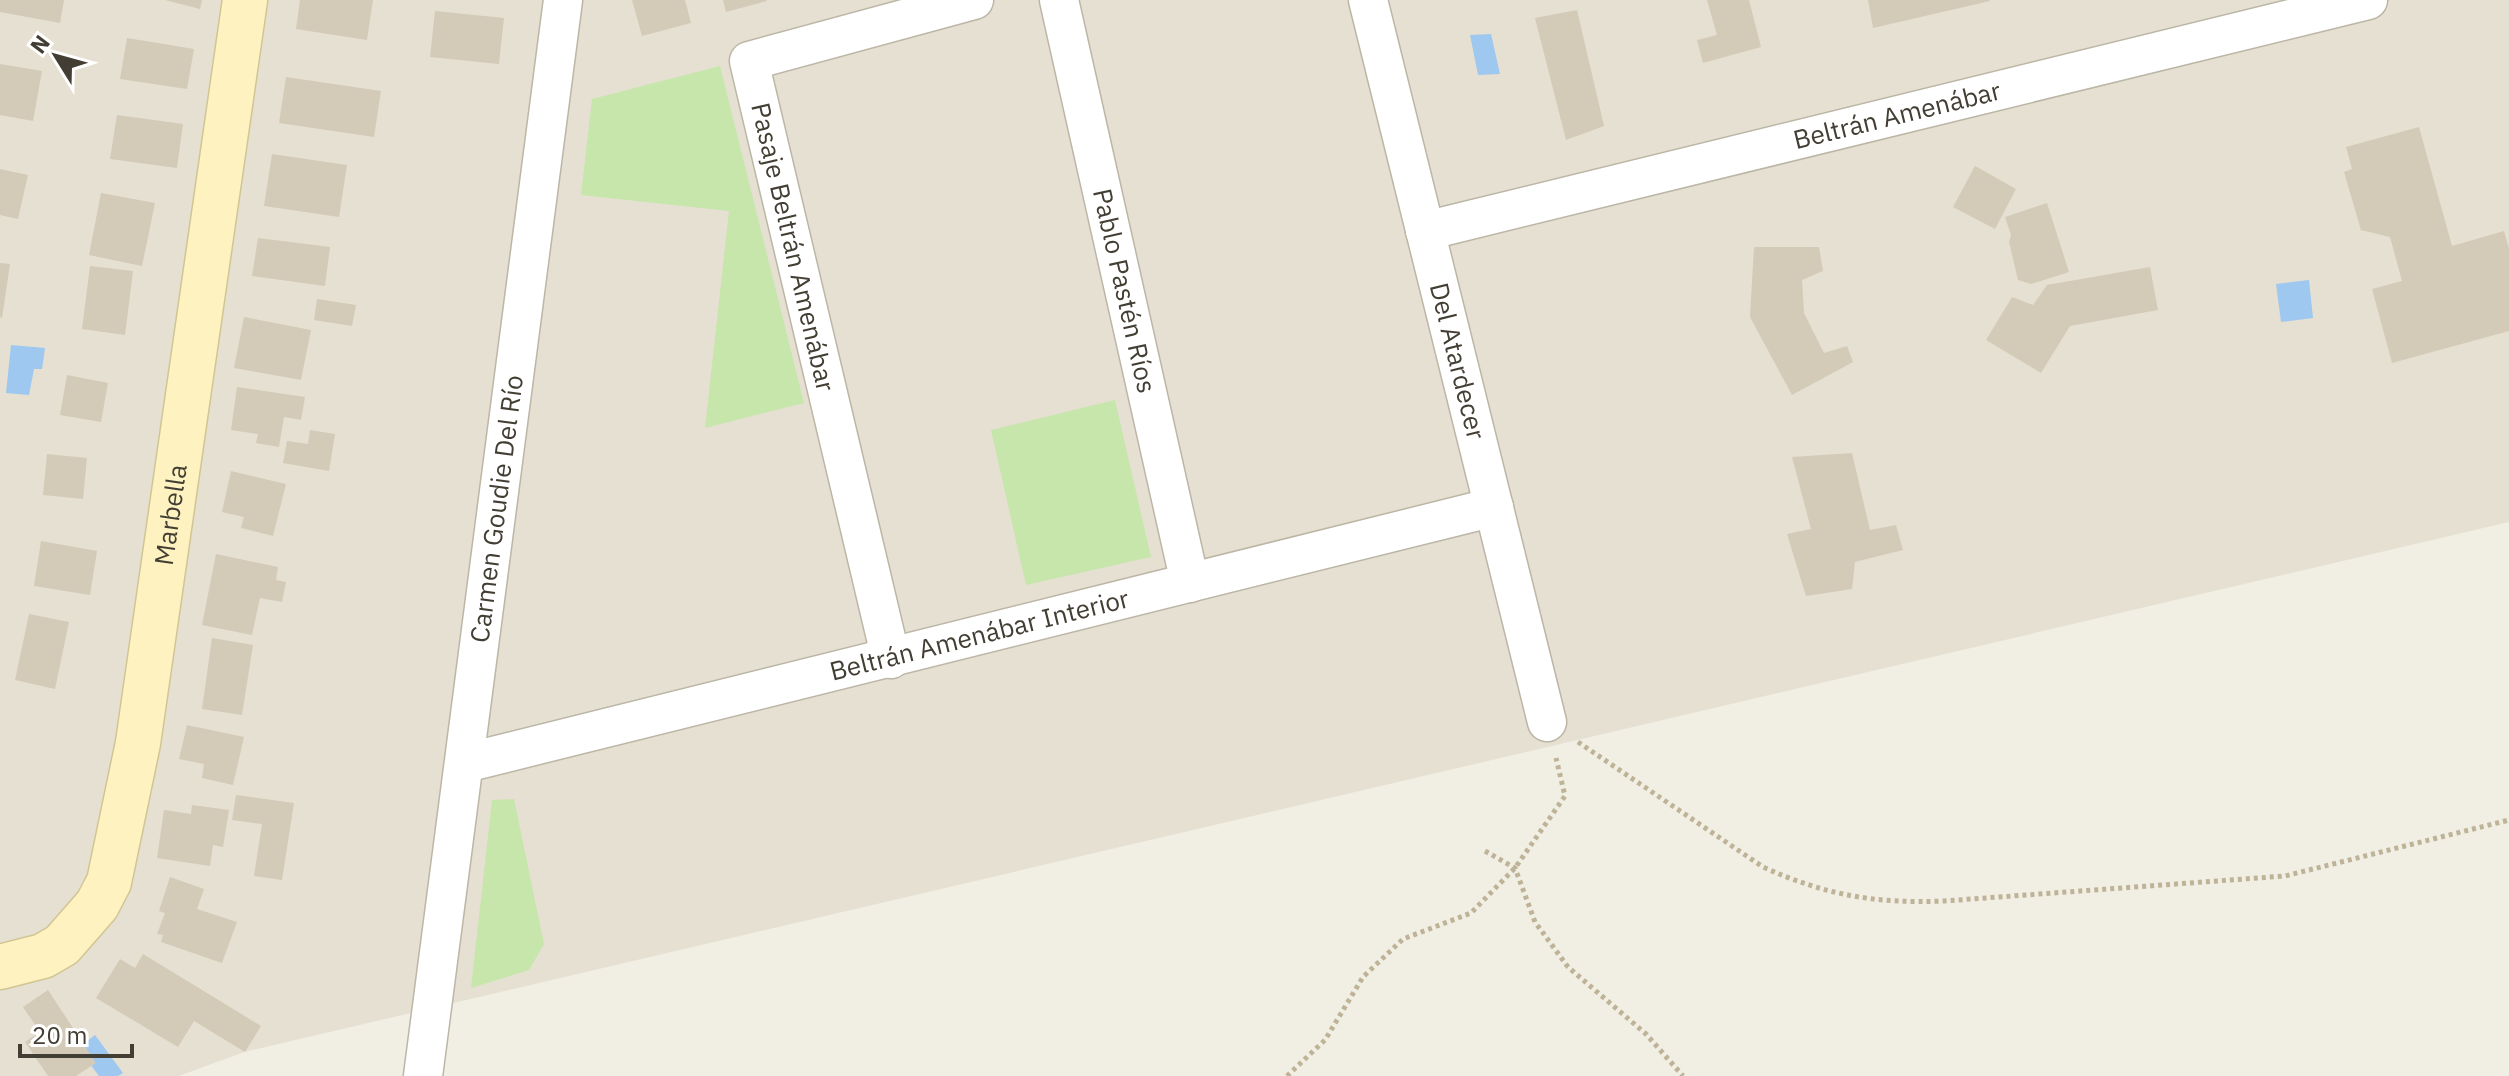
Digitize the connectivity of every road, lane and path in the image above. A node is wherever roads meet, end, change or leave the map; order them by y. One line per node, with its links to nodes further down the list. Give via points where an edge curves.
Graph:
1 (245, 0): 16 (street, Marbella, via 138,743 109,882 97,905 62,945 43,956)
2 (563, 0): 12 (street, Carmen Goudie Del Río)
3 (974, 0): 10 (street, Pasaje Beltrán Amenábar, via 749,61)
4 (1059, 0): 9 (street, Pablo Pastén Ríos)
5 (1368, 0): 7 (street, Del Atardecer)
6 (2368, 0): 7 (street, Beltrán Amenábar)
7 (1425, 231): 8 (street, Del Atardecer)
8 (1494, 507): 9 (street, Beltrán Amenábar Interior); 11 (street, Del Atardecer)
9 (1190, 583): 10 (street, Beltrán Amenábar Interior)
10 (891, 659): 12 (street, Beltrán Amenábar Interior)
11 (1547, 722): 13 (path, via 1763,867 1829,893 1867,900 1931,902 2285,876); 15 (path, via 1565,796)
12 (465, 763): 17 (street, Carmen Goudie Del Río)
13 (2509, 820)
14 (1485, 851): 15 (path)
15 (1515, 868): 18 (path, via 1471,913 1403,939 1363,977 1325,1040); 19 (path, via 1523,896 1550,946 1646,1034)
16 (0, 967)
17 (423, 1076)
18 (1287, 1076)
19 (1683, 1076)

